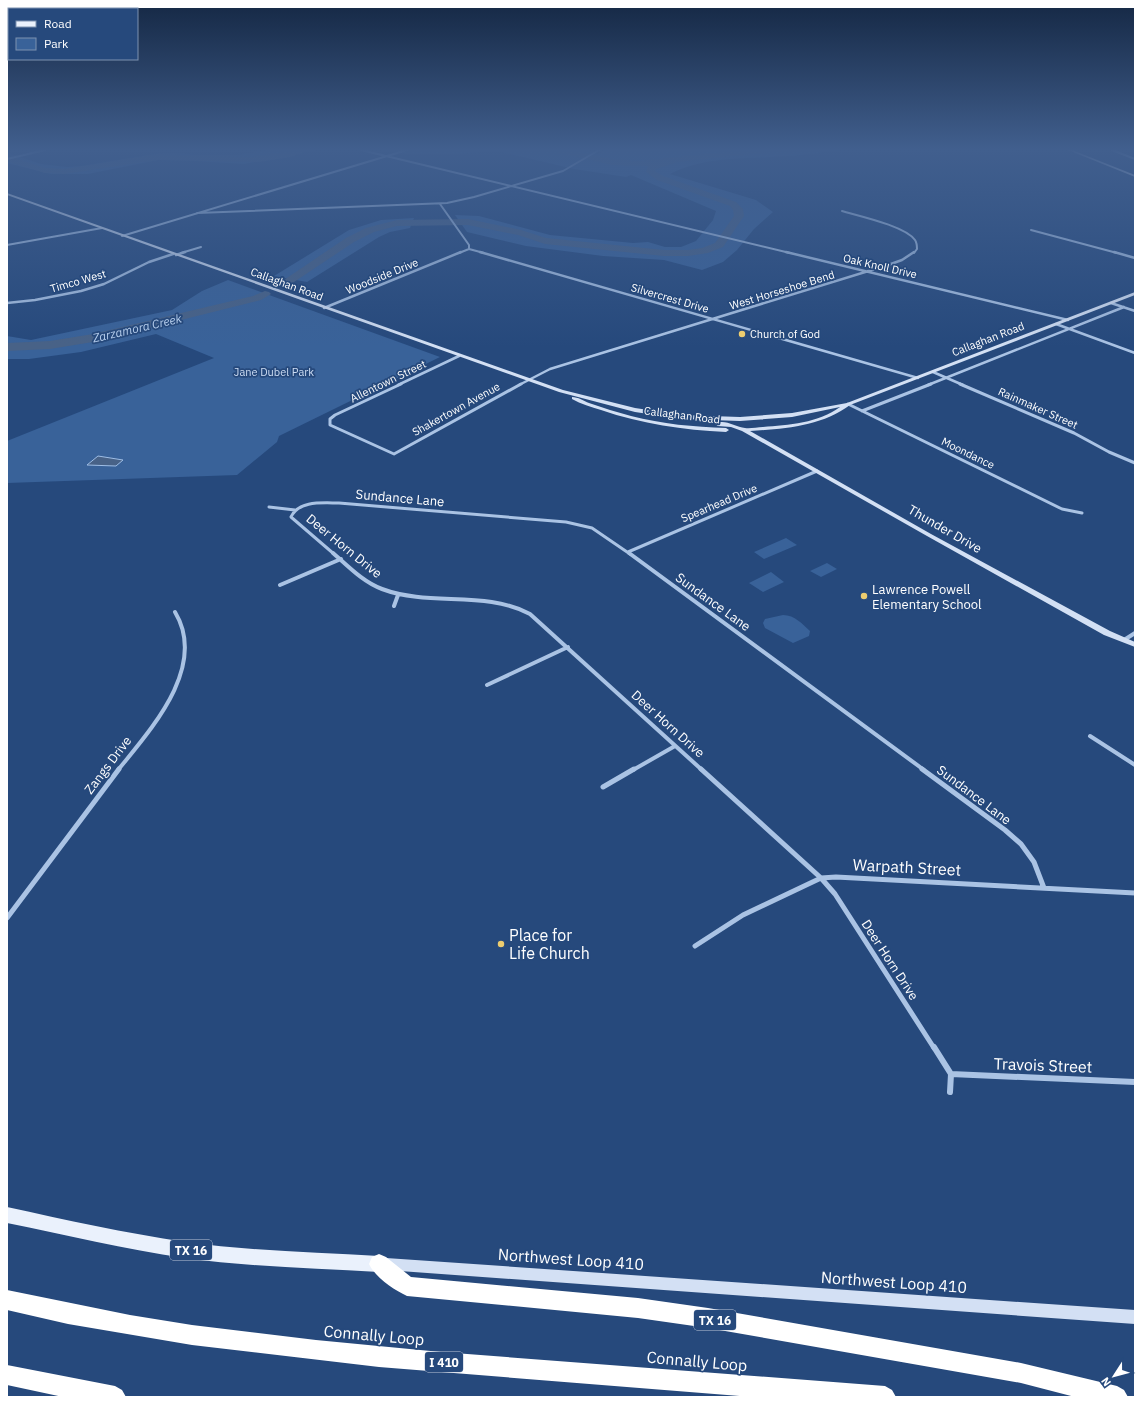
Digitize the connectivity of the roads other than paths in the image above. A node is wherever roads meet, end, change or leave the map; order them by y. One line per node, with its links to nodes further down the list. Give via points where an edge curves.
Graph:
1 (67, 216): 6 (main road, Callaghan Road)
2 (189, 216): 8 (street)
3 (448, 216): 11 (street, via 469,245)
4 (634, 216): 14 (street, Oak Knoll Drive)
5 (855, 216): 14 (street, West Horseshoe Bend, via 901,231 917,244 918,249 911,256)
6 (102, 228): 8 (main road, Callaghan Road); 9 (street)
7 (1031, 230): 13 (street)
8 (122, 236): 12 (main road, Callaghan Road)
9 (7, 245)
10 (201, 247): 12 (street, Timco West)
11 (469, 249): 19 (street, Woodside Drive); 21 (street, Silvercrest Drive)
12 (175, 255): 17 (street, Timco West, via 143,265 104,284 81,291); 19 (main road, Callaghan Road)
13 (1135, 258)
14 (868, 271): 21 (street, West Horseshoe Bend); 22 (street, Oak Knoll Drive)
15 (1135, 293): 16 (main road, Callaghan Road)
16 (1112, 303): 18 (street); 22 (main road, Callaghan Road)
17 (7, 304)
18 (1124, 307): 20 (street); 24 (street, Callaghan Road)
19 (324, 308): 26 (main road, Callaghan Road)
20 (1135, 311)
21 (715, 319): 28 (street, Silvercrest Drive); 30 (street, West Horseshoe Bend, via 550,369)
22 (1068, 320): 23 (main road, Callaghan Road)
23 (1056, 324): 24 (street); 27 (main road, Callaghan Road)
24 (1069, 329): 25 (street); 29 (street, Callaghan Road)
25 (1135, 353)
26 (459, 356): 30 (main road, Callaghan Road); 39 (street, Allentown Street, via 330,419 330,425)
27 (933, 372): 28 (main road, Callaghan Road); 29 (street, Rainmaker Street)
28 (918, 378): 33 (main road, Callaghan Road)
29 (946, 378): 35 (street, Callaghan Road); 40 (street, Rainmaker Street)
30 (528, 380): 31 (main road, Callaghan Road); 39 (street, Shakertown Avenue)
31 (561, 391): 32 (main road, Callaghan Road); 37 (main road, Callaghan Road, via 584,402 646,422 704,429)
32 (584, 396): 34 (main road, Callaghan Road, via 629,409 718,419 755,419); 37 (main road, via 605,405 652,417 689,423 732,425)
33 (848, 404): 34 (main road, Callaghan Road); 35 (street, Moondance); 36 (main road, Callaghan Road, via 841,411 825,417)
34 (840, 405): 37 (main road, via 835,409 810,416 750,424)
35 (862, 411): 44 (street, Moondance, via 1062,509)
36 (776, 427): 37 (main road, Callaghan Road); 38 (main road, via 768,431)
37 (744, 430): 38 (main road, Thunder Drive)
38 (770, 444): 41 (main road, Thunder Drive)
39 (394, 454)
40 (1135, 463)
41 (817, 471): 45 (street, Spearhead Drive); 52 (main road, Thunder Drive, via 929,535)
42 (269, 506): 43 (street)
43 (295, 510): 45 (street, Sundance Lane, via 309,504 339,503 566,522 592,528); 46 (street, Deer Horn Drive, via 291,518)
44 (1082, 512)
45 (628, 552): 61 (street, Sundance Lane, via 1009,833 1028,850)
46 (341, 559): 47 (street); 48 (street, Deer Horn Drive, via 370,583)
47 (280, 585)
48 (398, 595): 49 (street); 54 (street, Deer Horn Drive, via 512,605 530,614)
49 (394, 606)
50 (175, 612): 63 (street, Zangs Drive, via 182,622 186,648 180,676 174,689 154,722)
51 (1135, 633): 52 (street)
52 (1124, 640): 53 (main road, Thunder Drive)
53 (1135, 645)
54 (568, 647): 55 (street); 57 (street, Deer Horn Drive)
55 (487, 685)
56 (1090, 736): 58 (street)
57 (675, 746): 59 (street); 60 (street, Deer Horn Drive)
58 (1135, 765)
59 (603, 787)
60 (821, 878): 61 (street, Warpath Street, via 836,876); 64 (street, Warpath Street, via 742,915); 65 (street, Deer Horn Drive, via 835,894)
61 (1044, 888): 62 (street, Warpath Street)
62 (1135, 893)
63 (7, 918)
64 (695, 946)
65 (951, 1074): 66 (street, Travois Street); 67 (street)
66 (1135, 1082)
67 (950, 1092)
68 (7, 1215): 69 (main road, Northwest Loop 410 / TX 16, via 187,1250)
69 (379, 1264): 71 (main road, Northwest Loop 410); 75 (highway, TX 16, via 406,1286 638,1308 708,1318 1021,1373)
70 (7, 1300): 74 (highway, Connally Loop / I 410, via 182,1333 321,1351)
71 (1135, 1318)
72 (7, 1375): 73 (highway)
73 (116, 1397)
74 (885, 1397)
75 (1117, 1397)

